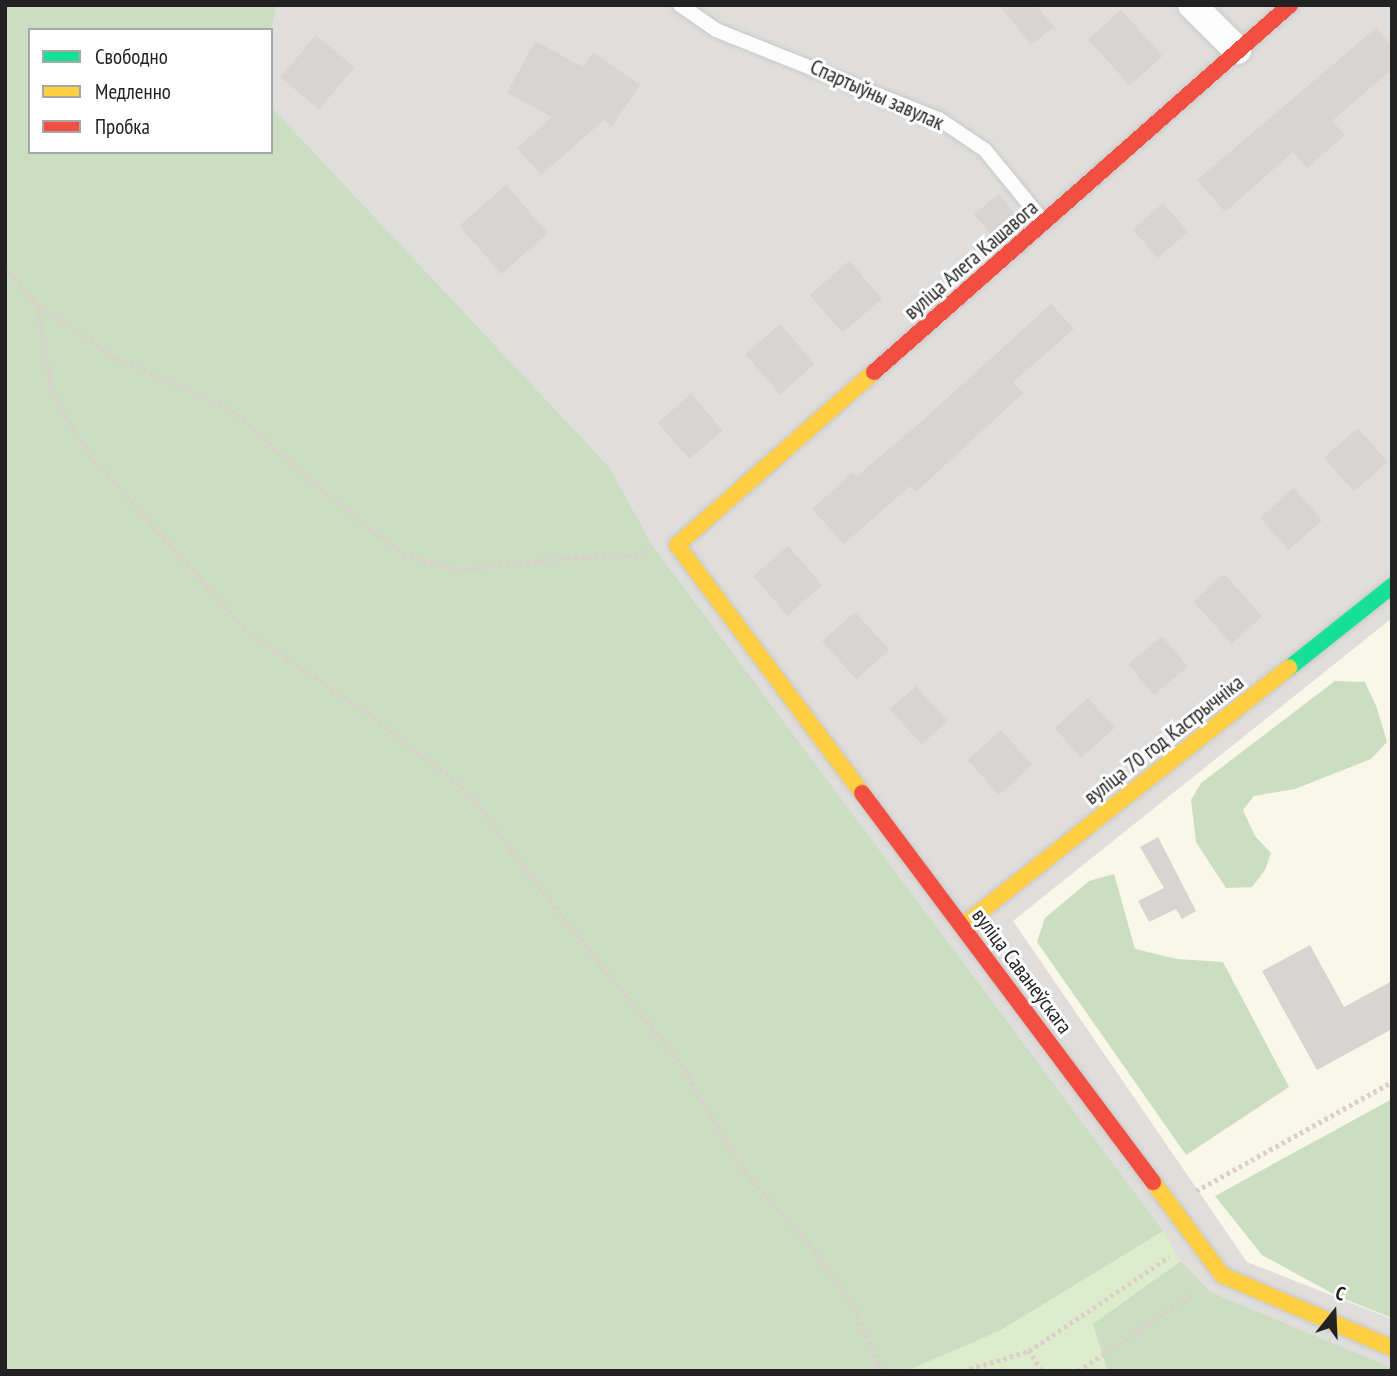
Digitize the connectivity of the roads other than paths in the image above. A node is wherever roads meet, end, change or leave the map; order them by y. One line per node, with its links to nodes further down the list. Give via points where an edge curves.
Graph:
1 (680, 5): 5 (lane, Спартыўны завулак, via 716,30 939,119 985,150)
2 (1192, 5): 4 (street)
3 (1290, 5): 4 (street, вуліца Алега Кашавога)
4 (1237, 50): 5 (street, вуліца Алега Кашавога)
5 (1045, 224): 6 (street, вуліца Алега Кашавога)
6 (677, 545): 8 (street, вуліца Саванеўскага)
7 (1392, 586): 8 (street, вуліца 70 год Кастрычніка)
8 (962, 926): 9 (street, вуліца Саванеўскага, via 1222,1275)
9 (1392, 1348)

